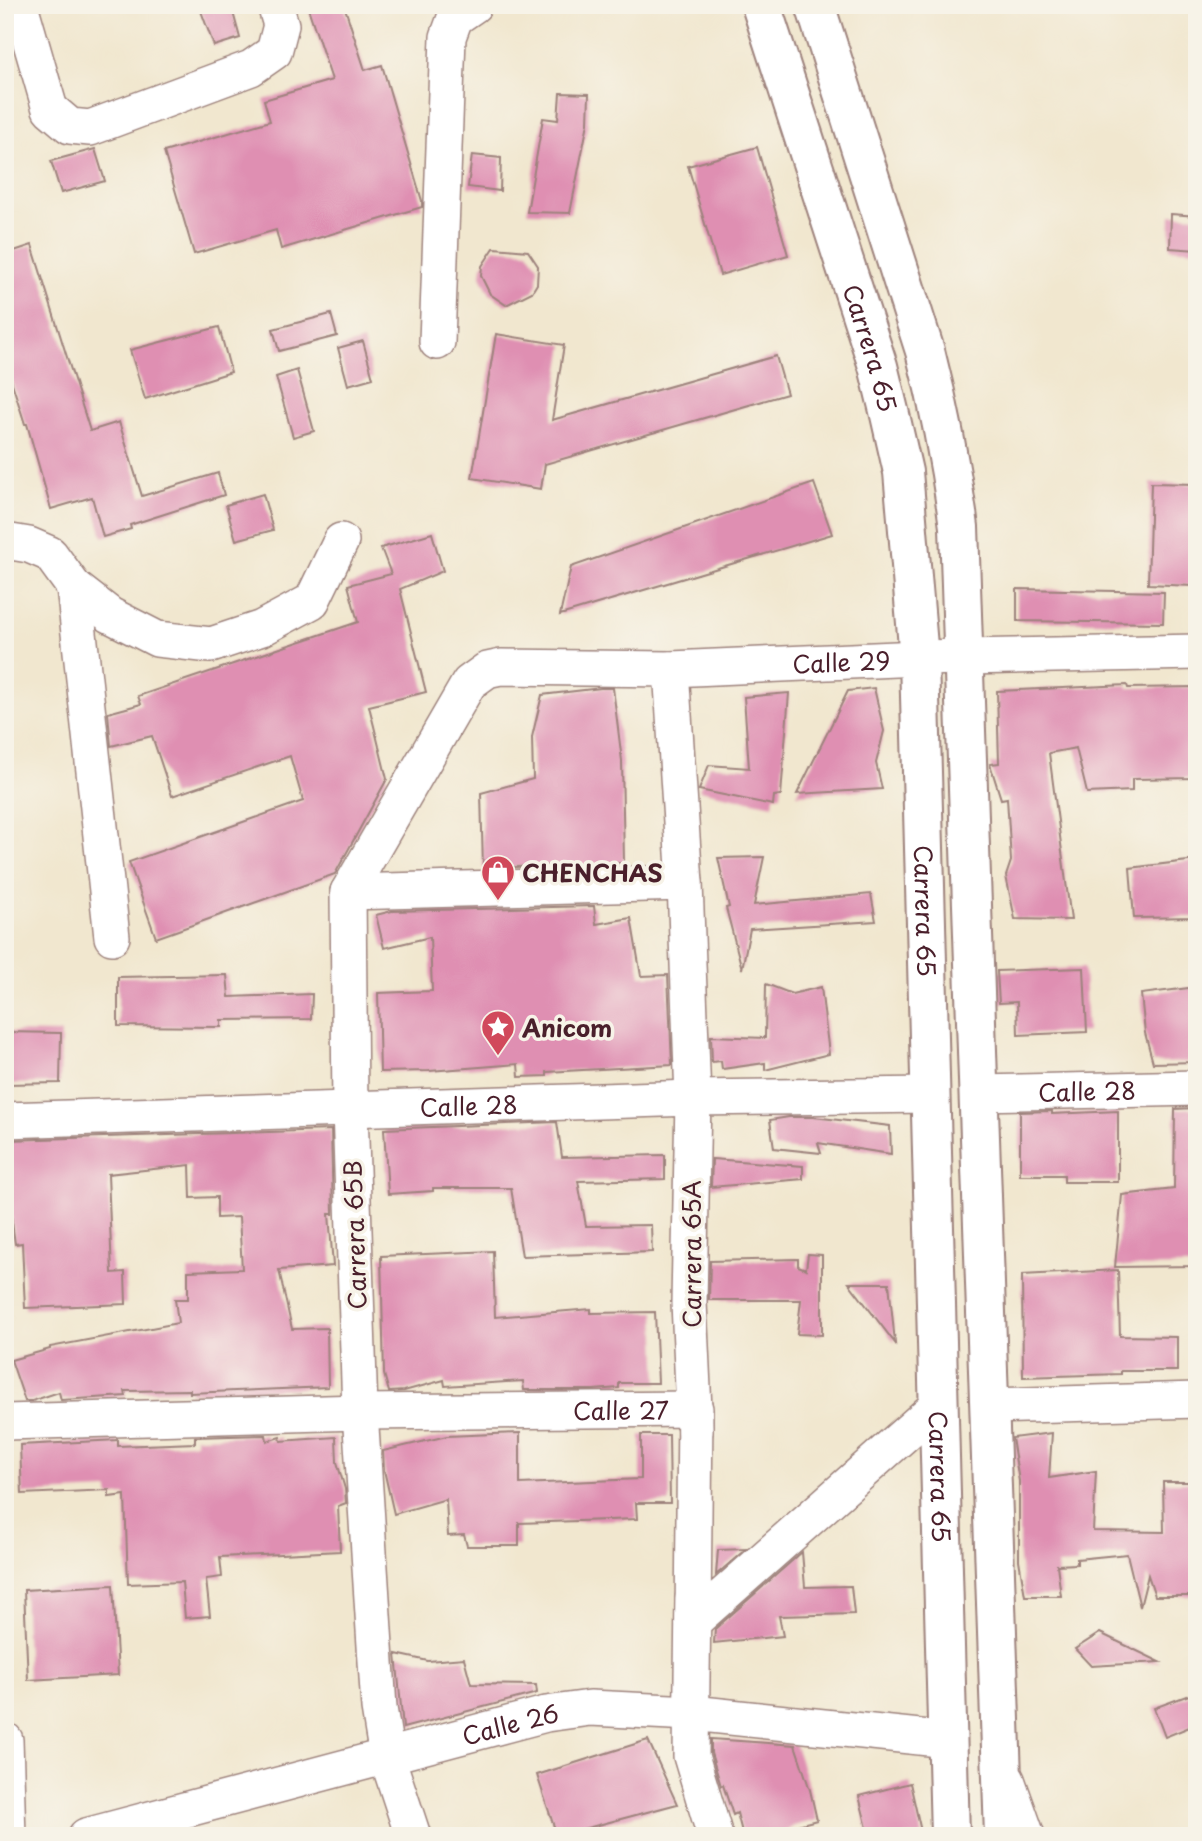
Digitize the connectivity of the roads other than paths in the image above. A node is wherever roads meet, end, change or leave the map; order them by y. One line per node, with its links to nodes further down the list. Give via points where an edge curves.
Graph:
1 (20, 5): 2 (street, via 50,109 70,126 90,128 251,68 274,52 281,25)
2 (275, 5)
3 (474, 5): 6 (street, via 455,18 448,37)
4 (761, 5): 12 (main road, Carrera 65, via 890,415 907,505)
5 (815, 5): 11 (main road, Carrera 65, via 938,401 959,527)
6 (437, 342)
7 (5, 541): 9 (street, via 50,554)
8 (341, 541): 9 (street, via 312,601 262,628 211,645 157,639 110,615)
9 (74, 587): 16 (street)
10 (1197, 652): 11 (street, Calle 29)
11 (964, 657): 12 (street, Calle 29); 18 (main road, Carrera 65)
12 (919, 658): 13 (street, Calle 29); 19 (main road, Carrera 65)
13 (671, 669): 14 (street, Carrera 65A); 15 (street, Calle 29, via 486,670 469,683)
14 (685, 883): 15 (street); 20 (street, Carrera 65A)
15 (348, 892): 21 (street, Carrera 65B)
16 (112, 937)
17 (1197, 1088): 18 (street, Calle 28)
18 (979, 1093): 25 (main road, Carrera 65)
19 (931, 1095): 20 (street, Calle 28); 24 (main road, Carrera 65)
20 (692, 1098): 21 (street, Calle 28); 26 (street, Carrera 65A, via 689,1303)
21 (350, 1109): 22 (street, Calle 28); 27 (street, Carrera 65B)
22 (5, 1120)
23 (1197, 1400): 25 (street)
24 (939, 1404): 29 (street); 32 (main road, Carrera 65)
25 (989, 1406): 34 (main road, Carrera 65)
26 (695, 1409): 27 (street, Calle 27); 29 (street, Carrera 65A)
27 (360, 1412): 28 (street, Calle 27); 33 (street, Carrera 65B, via 379,1708)
28 (5, 1422)
29 (693, 1622): 30 (street, Carrera 65A)
30 (692, 1713): 32 (street, Calle 26); 33 (street, Calle 26, via 590,1708 546,1714); 38 (street, Carrera 65A, via 691,1756)
31 (5, 1740): 35 (street)
32 (948, 1740): 39 (main road, Carrera 65)
33 (387, 1757): 36 (street, Calle 26); 37 (street, Carrera 65B)
34 (1001, 1763): 40 (main road, Carrera 65); 41 (street)
35 (8, 1836)
36 (86, 1836)
37 (414, 1836)
38 (715, 1836)
39 (950, 1836)
40 (1004, 1836)
41 (1027, 1836)

